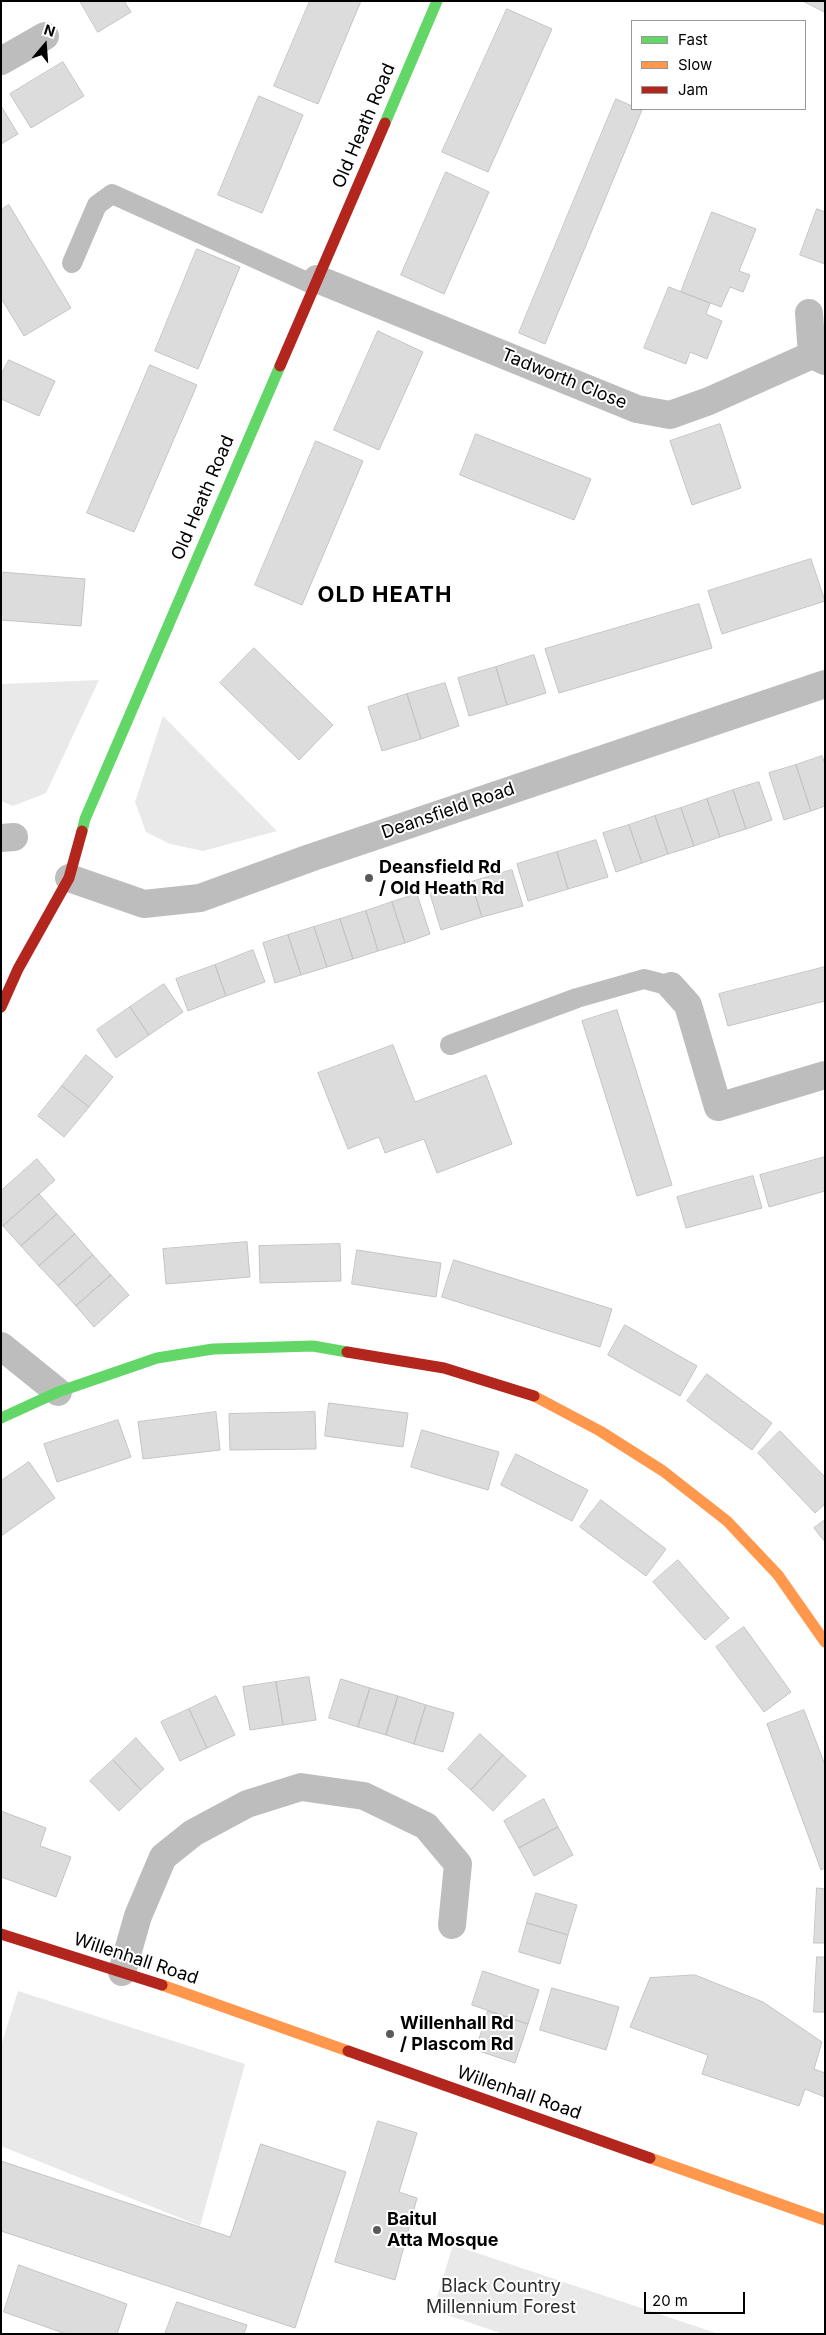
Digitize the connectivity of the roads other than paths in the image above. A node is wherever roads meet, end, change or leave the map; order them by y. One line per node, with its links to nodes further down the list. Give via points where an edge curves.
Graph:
1 (437, 1): 5 (main road, Old Heath Road)
2 (45, 36): 3 (street)
3 (1, 61)
4 (72, 263): 5 (lane, via 97,205 112,194)
5 (316, 282): 7 (street, Tadworth Close, via 637,409 670,415); 9 (main road, Old Heath Road, via 85,819)
6 (808, 313): 7 (street, Tadworth Close)
7 (818, 358)
8 (825, 684): 9 (street, Deansfield Road, via 200,898 144,904)
9 (69, 878): 11 (main road, Old Heath Road)
10 (670, 986): 12 (lane, via 644,979 577,998); 13 (street, via 688,1005 718,1107)
11 (1, 1007)
12 (450, 1045)
13 (825, 1075)
14 (1, 1346): 15 (street)
15 (58, 1392): 16 (main road); 17 (main road, via 157,1358 213,1349 313,1346 444,1368 536,1396 663,1471 727,1521 778,1576)
16 (1, 1418)
17 (825, 1642)
18 (452, 1926): 20 (street, via 458,1864 426,1826 364,1796 301,1786 247,1804 193,1833 163,1856 138,1916)
19 (2, 1936): 20 (main road, Willenhall Road)
20 (122, 1972): 21 (main road, Willenhall Road)
21 (825, 2220)

